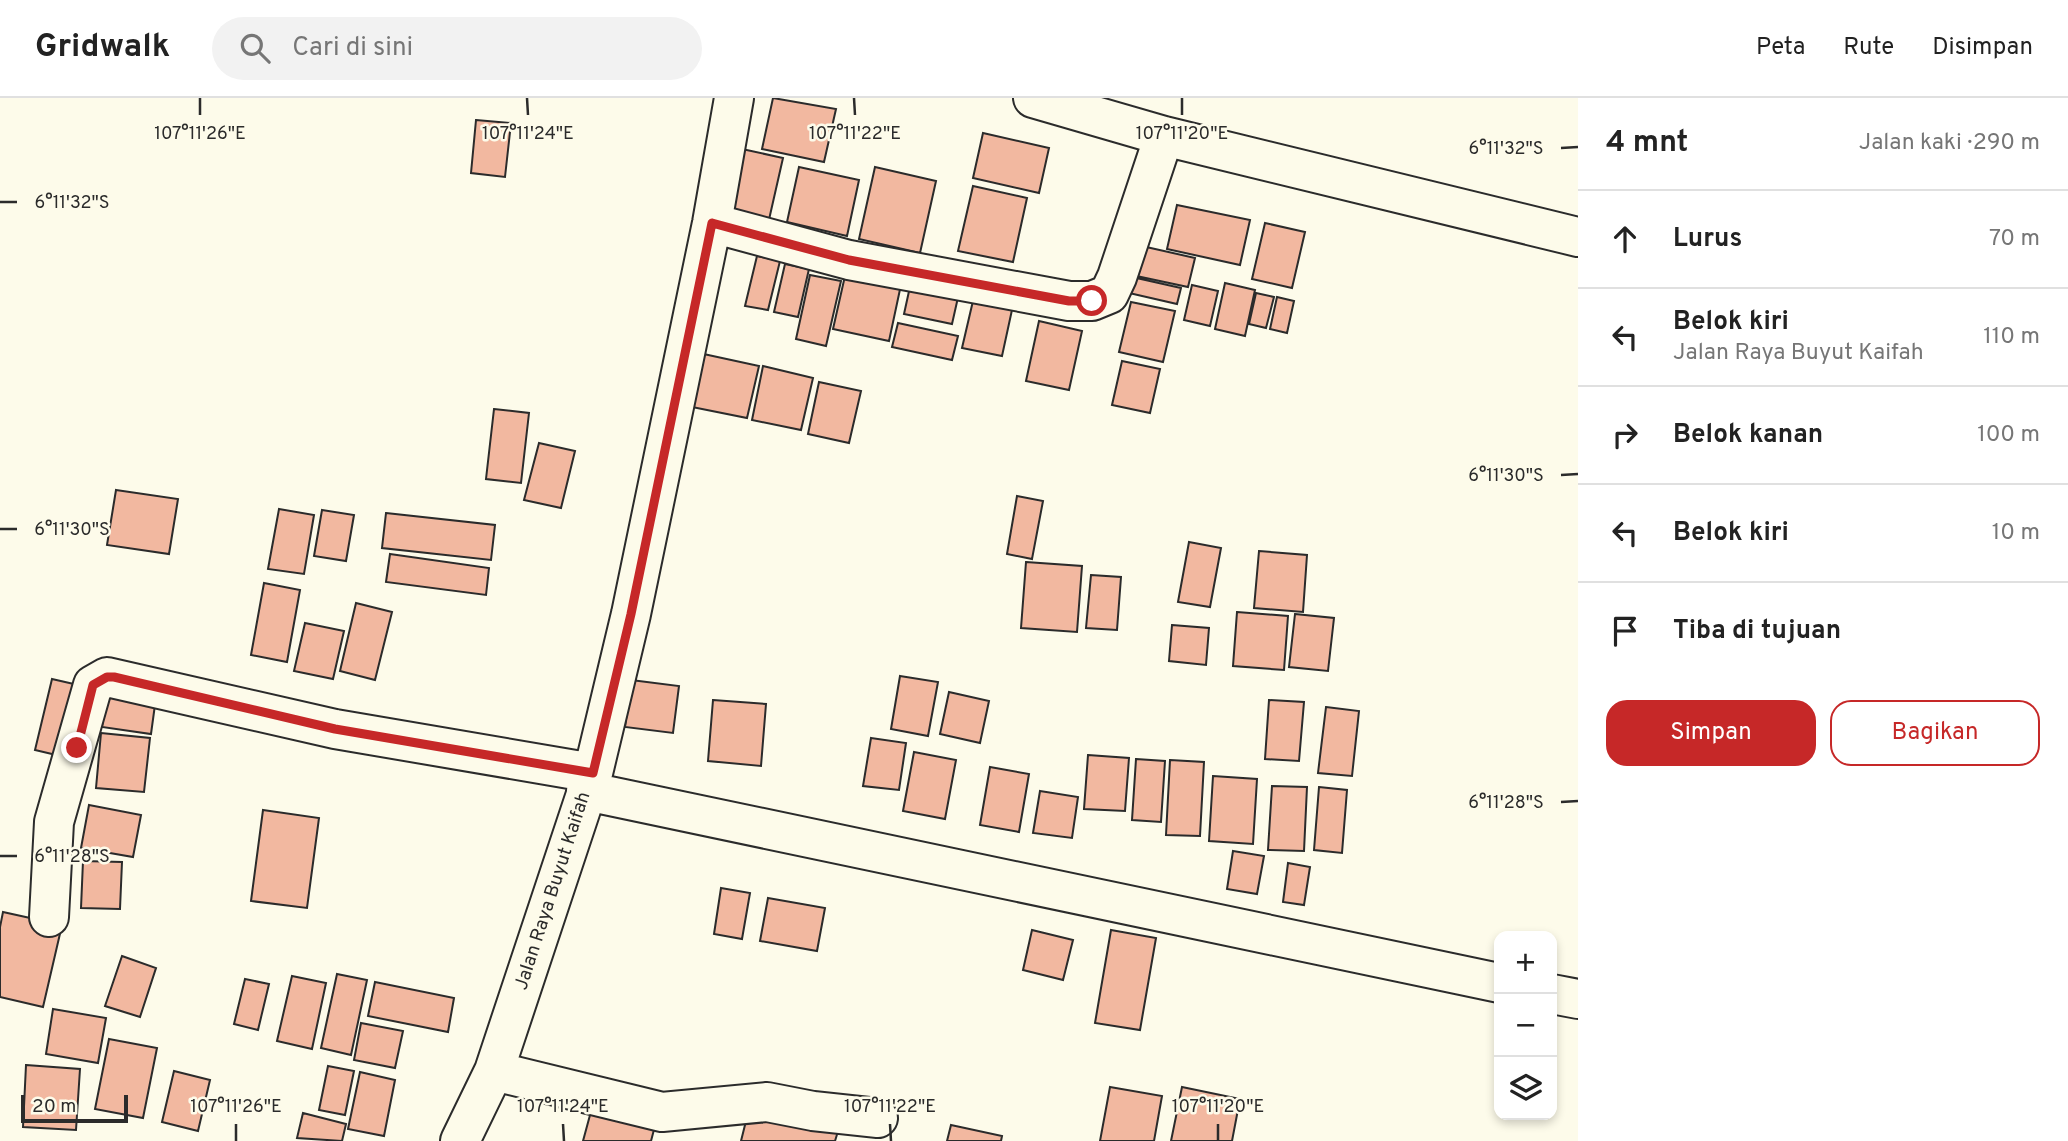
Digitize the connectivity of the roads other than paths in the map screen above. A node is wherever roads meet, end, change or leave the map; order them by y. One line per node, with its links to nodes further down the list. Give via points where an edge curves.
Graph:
1 (734, 98): 4 (street, Jalan Raya Buyut Kaifah)
2 (1033, 98): 3 (street)
3 (1164, 136): 4 (street, via 1117,277 1109,294 1092,301 1069,301 849,260); 5 (street)
4 (712, 223): 6 (street, Jalan Raya Buyut Kaifah, via 631,614)
5 (1578, 237)
6 (589, 782): 7 (street, via 107,677 93,685 54,822); 8 (street); 11 (street, Jalan Raya Buyut Kaifah)
7 (49, 916)
8 (1494, 982)
9 (1557, 995): 10 (street)
10 (1578, 999)
11 (494, 1071): 12 (street, via 662,1112 767,1102); 13 (street, Jalan Raya Buyut Kaifah)
12 (878, 1118)
13 (460, 1141)

